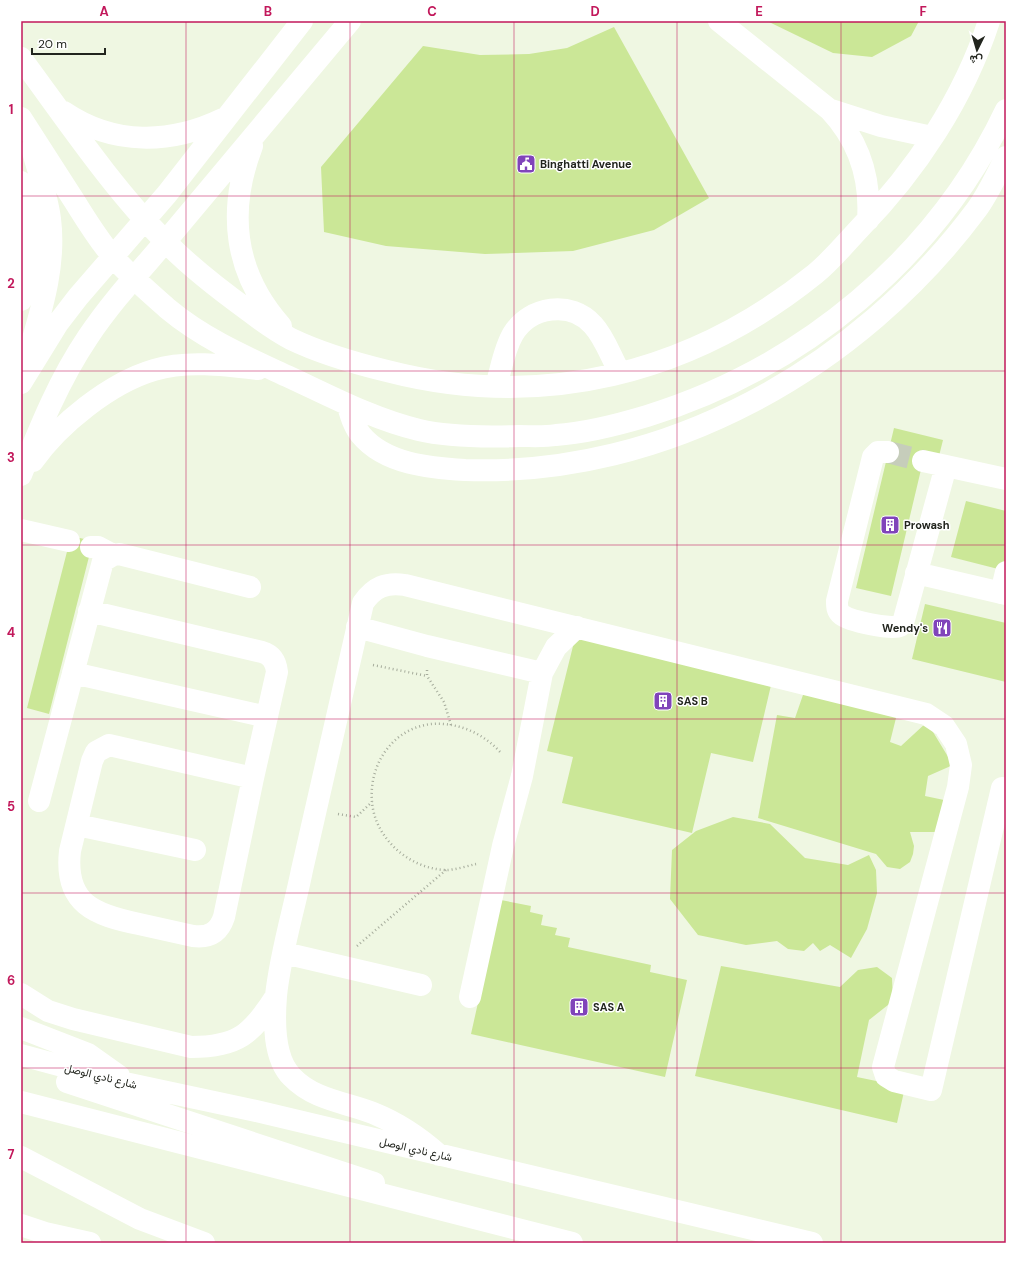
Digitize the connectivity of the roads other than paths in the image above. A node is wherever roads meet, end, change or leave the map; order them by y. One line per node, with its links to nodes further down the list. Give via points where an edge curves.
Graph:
1 (302, 21): 9 (main road)
2 (350, 21): 11 (main road)
3 (719, 21): 7 (main road)
4 (990, 21): 12 (main road, via 979,52)
5 (21, 58): 6 (main road)
6 (57, 106): 9 (main road, via 75,119 96,128 140,138 184,134 205,128); 15 (main road)
7 (830, 110): 12 (main road, via 880,126); 16 (main road, via 842,122 859,152 868,185)
8 (1006, 110): 26 (main road, via 994,135 957,194 913,249 862,298 807,341 739,380 682,405 615,426 556,436 485,437 420,430)
9 (225, 118): 15 (main road)
10 (23, 122): 18 (main road); 24 (main road, via 44,190 50,218 52,247 48,284)
11 (262, 128): 17 (main road); 21 (main road, via 250,152 240,185 237,206 240,247 248,273 260,297)
12 (932, 137): 16 (main road, via 892,194)
13 (1006, 157): 26 (main road, via 978,208 925,271 864,328 787,382 730,413 670,439 597,458 554,465 502,470 456,469 409,463 386,454 360,435)
14 (21, 182): 20 (main road, via 28,201 32,235 30,269)
15 (145, 219): 17 (main road); 18 (main road)
16 (868, 220): 22 (main road, via 818,272 769,308 716,339 660,363)
17 (165, 242): 19 (main road); 21 (main road, via 232,299)
18 (112, 256): 19 (main road); 24 (main road, via 58,322)
19 (134, 278): 23 (main road, via 170,311 206,336 244,358); 30 (main road, via 113,302 66,373 47,411)
20 (21, 300)
21 (292, 339): 25 (main road, via 359,364 418,379 479,387)
22 (620, 373): 25 (main road, via 540,387); 25 (main road, via 592,324 582,316 556,309 531,316 513,334)
23 (284, 375): 26 (main road); 30 (main road, via 246,368 206,365 154,370 127,382 78,415 56,435)
24 (21, 383)
25 (496, 386)
26 (348, 406)
27 (888, 452): 36 (main road, via 878,452 873,457 837,607 849,618 891,628 900,626)
28 (923, 461): 29 (main road)
29 (946, 466): 31 (main road); 36 (main road)
30 (21, 476)
31 (1006, 479)
32 (21, 530): 33 (main road)
33 (69, 541)
34 (92, 547): 35 (main road, via 98,547)
35 (113, 555): 37 (main road, via 118,554); 39 (main road, via 107,557 100,566)
36 (916, 573): 38 (main road)
37 (250, 586)
38 (1004, 586)
39 (89, 611): 42 (main road); 44 (main road, via 267,653 275,661 277,672)
40 (357, 627): 41 (main road, via 363,603 370,593 380,586 393,583); 43 (main road); 50 (main road)
41 (577, 627): 43 (main road, via 556,647); 46 (main road, via 926,714 944,726 958,751 961,765 958,787 884,1067 889,1080 931,1090)
42 (73, 673): 44 (main road); 47 (main road)
43 (542, 673): 54 (main road, via 522,776 503,846)
44 (267, 717): 45 (main road)
45 (253, 778): 48 (main road, via 114,745 104,746 93,756); 48 (main road, via 224,917 218,929 207,936 193,936 113,918 90,908 74,888 70,876 70,851)
46 (1002, 788)
47 (39, 801)
48 (77, 825): 49 (main road)
49 (194, 850)
50 (284, 953): 51 (main road); 53 (main road)
51 (421, 986)
52 (21, 994): 53 (main road, via 48,1010 73,1019 174,1044 211,1047 228,1044 245,1035 264,1015)
53 (276, 996): 60 (main road, via 278,1049 283,1064 292,1077 336,1103 390,1120 424,1141)
54 (470, 998)
55 (21, 1028): 58 (main road, via 88,1054 116,1073)
56 (21, 1055): 58 (main road, شارع نادي الوصل)
57 (21, 1067): 62 (main road)
58 (125, 1083): 60 (main road, شارع نادي الوصل)
59 (21, 1102): 62 (main road)
60 (439, 1155): 64 (main road, شارع نادي الوصل)
61 (21, 1157): 66 (main road, via 129,1214)
62 (479, 1220): 67 (main road)
63 (21, 1225): 65 (main road)
64 (804, 1242)
65 (90, 1243)
66 (204, 1243)
67 (572, 1243)

